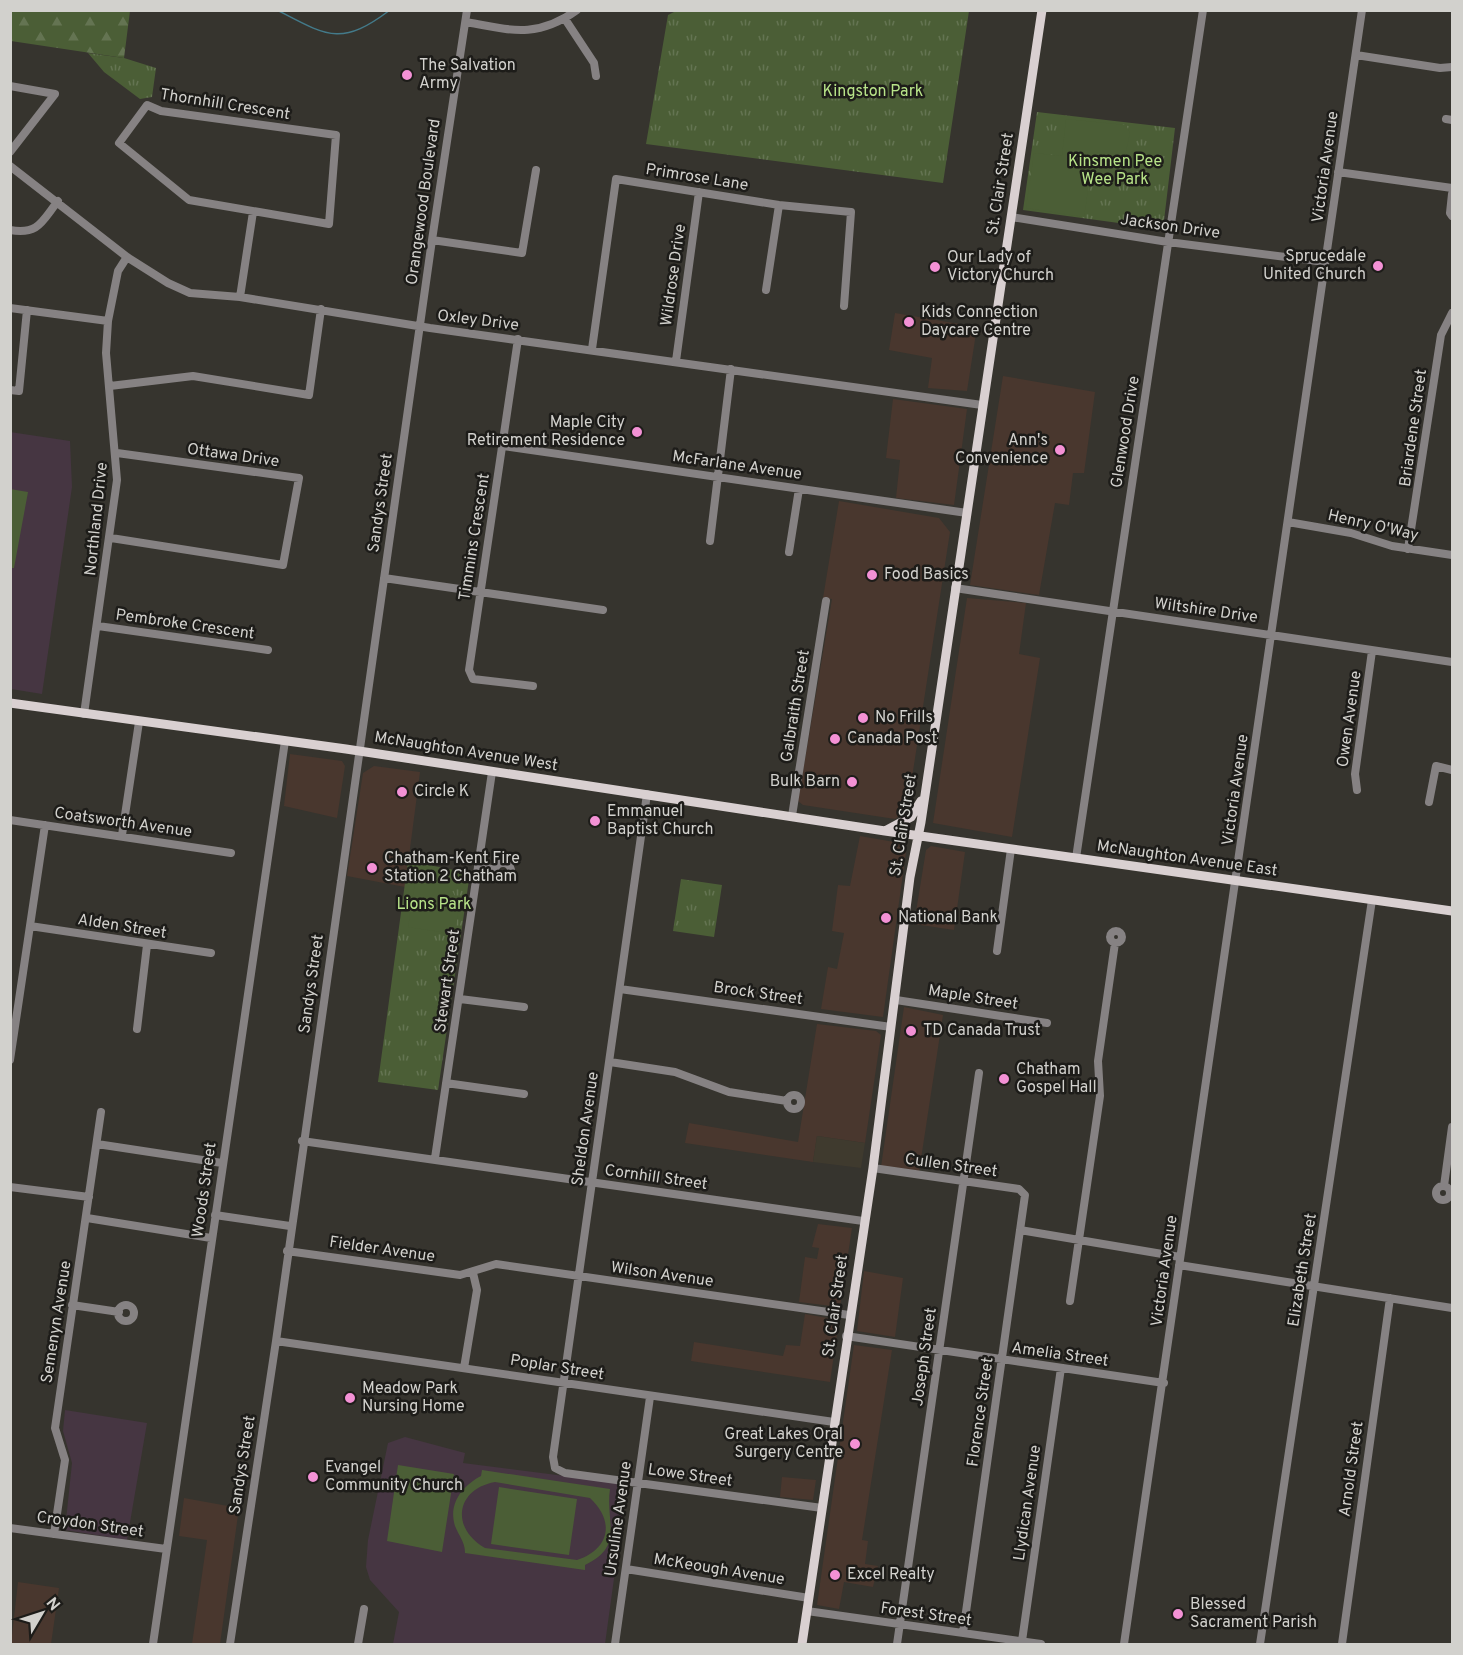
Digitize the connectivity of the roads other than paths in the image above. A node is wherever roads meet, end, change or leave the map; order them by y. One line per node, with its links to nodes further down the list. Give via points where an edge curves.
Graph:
1 (467, 10): 7 (street, Orangewood Boulevard)
2 (577, 10): 6 (street)
3 (1042, 10): 23 (main road, St. Clair Street)
4 (1203, 10): 26 (street, Glenwood Drive)
5 (1362, 10): 8 (street, Victoria Avenue)
6 (565, 19): 7 (street, via 532,31); 10 (street, via 594,63)
7 (466, 22): 25 (street, Orangewood Boulevard)
8 (1356, 55): 9 (street); 15 (street, Victoria Avenue)
9 (1452, 67)
10 (596, 76)
11 (10, 86): 12 (street, via 55,94)
12 (10, 152)
13 (10, 166): 19 (street, Oxley Drive)
14 (536, 170): 25 (street, via 522,253)
15 (1338, 172): 16 (street); 28 (street, Victoria Avenue)
16 (1452, 189)
17 (699, 192): 20 (street, Primrose Lane); 39 (street, Primrose Lane, via 616,179); 40 (street, Wildrose Drive)
18 (1452, 194): 22 (street)
19 (58, 201): 24 (street, via 36,229); 27 (street, Oxley Drive)
20 (779, 205): 29 (street); 31 (street, Primrose Lane, via 851,212)
21 (253, 212): 21 (street, Thornhill Crescent, via 329,224 336,135 161,111 147,105 119,143 189,200); 30 (street)
22 (1452, 216)
23 (1011, 217): 26 (street, Jackson Drive); 44 (main road, St. Clair Street)
24 (10, 230)
25 (432, 240): 37 (street, Orangewood Boulevard)
26 (1168, 242): 28 (street, Jackson Drive); 61 (street, Glenwood Drive)
27 (127, 257): 30 (street, Oxley Drive, via 168,284 190,293); 36 (street, Northland Drive, via 118,271)
28 (1325, 261): 50 (street, Victoria Avenue)
29 (766, 290)
30 (240, 297): 33 (street, Oxley Drive)
31 (844, 306)
32 (10, 308): 34 (street)
33 (321, 309): 37 (street, Oxley Drive); 42 (street, via 309,394 193,376)
34 (27, 310): 36 (street); 43 (street, via 19,391)
35 (1452, 313): 53 (street, Briardene Street, via 1441,335)
36 (108, 321): 42 (street, Northland Drive)
37 (420, 326): 38 (street, Oxley Drive); 56 (street, Sandys Street)
38 (518, 339): 39 (street, Oxley Drive); 45 (street, Timmins Crescent)
39 (592, 349): 40 (street, Oxley Drive)
40 (676, 361): 41 (street, Oxley Drive)
41 (731, 369): 44 (street, Oxley Drive); 47 (street)
42 (110, 386): 46 (street, Northland Drive)
43 (10, 390)
44 (982, 405): 49 (main road, St. Clair Street)
45 (503, 446): 47 (street, McFarlane Avenue); 58 (street, Timmins Crescent)
46 (117, 453): 51 (street, Northland Drive); 51 (street, Ottawa Drive, via 299,478 283,565)
47 (716, 476): 48 (street, McFarlane Avenue); 52 (street)
48 (799, 489): 49 (street, McFarlane Avenue); 54 (street)
49 (967, 513): 57 (main road, St. Clair Street)
50 (1288, 522): 53 (street, Henry O'Way, via 1352,533); 63 (street, Victoria Avenue)
51 (111, 538): 62 (street, Northland Drive)
52 (710, 541)
53 (1408, 549): 55 (street, Henry O'Way)
54 (789, 552)
55 (1452, 555)
56 (384, 578): 58 (street); 72 (street, Sandys Street)
57 (955, 588): 61 (street, Wiltshire Drive); 76 (main road, St. Clair Street)
58 (480, 592): 60 (street); 67 (street, Timmins Crescent, via 472,679)
59 (826, 601): 79 (street, Galbraith Street)
60 (603, 610)
61 (1113, 611): 63 (street, Wiltshire Drive); 87 (street, Glenwood Drive)
62 (98, 626): 64 (street, Pembroke Crescent); 69 (street, Northland Drive)
63 (1271, 635): 65 (street, Wiltshire Drive); 90 (street, Victoria Avenue)
64 (268, 650)
65 (1372, 651): 66 (street, Wiltshire Drive); 75 (street, Owen Avenue)
66 (1452, 662)
67 (533, 686)
68 (10, 703): 69 (main road, McNaughton Avenue West)
69 (84, 714): 70 (main road, McNaughton Avenue West)
70 (140, 722): 71 (main road, McNaughton Avenue West); 83 (street)
71 (285, 741): 72 (main road, McNaughton Avenue West); 116 (street, Woods Street)
72 (360, 752): 74 (main road, McNaughton Avenue West); 113 (street, Sandys Street)
73 (1452, 770): 78 (street, via 1436,766)
74 (492, 772): 77 (main road, McNaughton Avenue West); 88 (street, Stewart Street)
75 (1357, 790)
76 (925, 791): 82 (main road, via 911,818); 84 (main road, St. Clair Street)
77 (647, 794): 79 (main road, McNaughton Avenue West); 98 (street, Sheldon Avenue)
78 (1429, 802)
79 (792, 816): 82 (main road, McNaughton Avenue West)
80 (10, 820): 81 (street, Coatsworth Avenue)
81 (45, 825): 83 (street, Coatsworth Avenue); 93 (street)
82 (885, 831): 84 (main road, McNaughton Avenue West)
83 (122, 835): 86 (street, Coatsworth Avenue)
84 (917, 835): 85 (main road, McNaughton Avenue East); 100 (main road, St. Clair Street)
85 (1011, 849): 87 (main road, McNaughton Avenue East); 96 (street)
86 (231, 853)
87 (1076, 858): 90 (main road, McNaughton Avenue East)
88 (478, 866): 89 (street); 99 (street, Stewart Street)
89 (495, 870)
90 (1236, 880): 91 (main road, McNaughton Avenue East); 132 (street, Victoria Avenue)
91 (1372, 900): 92 (main road, McNaughton Avenue East); 135 (street, Elizabeth Street)
92 (1452, 910)
93 (30, 926): 95 (street, Alden Street); 105 (street)
94 (1115, 943): 130 (street, via 1098,1061 1100,1096)
95 (147, 945): 97 (street, Alden Street); 104 (street)
96 (997, 951)
97 (211, 953)
98 (620, 989): 103 (street, Brock Street); 106 (street, Sheldon Avenue)
99 (460, 999): 101 (street); 108 (street, Stewart Street)
100 (896, 1000): 102 (street, Maple Street); 103 (main road, St. Clair Street)
101 (524, 1007)
102 (1047, 1023)
103 (891, 1027): 117 (main road, St. Clair Street)
104 (137, 1029)
105 (10, 1060)
106 (610, 1062): 110 (street, via 675,1072 729,1092); 119 (street, Sheldon Avenue)
107 (978, 1073): 118 (street, Joseph Street)
108 (446, 1083): 109 (street); 115 (street, Stewart Street)
109 (524, 1094)
110 (788, 1101)
111 (101, 1112): 114 (street, Semenyn Avenue)
112 (1452, 1127): 120 (street)
113 (302, 1141): 115 (street, Cornhill Street); 127 (street, Sandys Street)
114 (98, 1144): 116 (street); 123 (street, Semenyn Avenue)
115 (435, 1158): 119 (street, Cornhill Street)
116 (222, 1163): 124 (street, Woods Street)
117 (873, 1168): 118 (street, Cullen Street); 126 (main road, St. Clair Street)
118 (964, 1181): 122 (street, Cullen Street, via 1019,1189); 144 (street, Joseph Street)
119 (592, 1182): 126 (street, Cornhill Street); 134 (street, Sheldon Avenue)
120 (1444, 1186)
121 (10, 1187): 123 (street)
122 (1024, 1194): 128 (street, Florence Street)
123 (89, 1197): 125 (street, Semenyn Avenue)
124 (215, 1215): 127 (street); 129 (street, Woods Street)
125 (87, 1218): 129 (street); 138 (street, Semenyn Avenue)
126 (863, 1221): 141 (main road, St. Clair Street)
127 (290, 1226): 131 (street, Sandys Street)
128 (1020, 1230): 130 (street); 145 (street, Florence Street)
129 (211, 1238): 157 (street, Woods Street)
130 (1080, 1240): 132 (street); 137 (street)
131 (287, 1251): 133 (street, Fielder Avenue, via 460,1275); 143 (street, Sandys Street)
132 (1179, 1261): 135 (street); 149 (street, Victoria Avenue)
133 (473, 1273): 134 (street, Wilson Avenue, via 496,1264); 146 (street, via 477,1290)
134 (578, 1277): 141 (street, Wilson Avenue); 148 (street, Sheldon Avenue)
135 (1314, 1286): 136 (street); 174 (street, Elizabeth Street)
136 (1390, 1298): 139 (street); 175 (street, Arnold Street)
137 (1070, 1301)
138 (72, 1305): 140 (street); 156 (street, Semenyn Avenue, via 55,1428 66,1460)
139 (1452, 1308)
140 (119, 1312)
141 (849, 1315): 142 (main road, St. Clair Street)
142 (846, 1336): 144 (street, Amelia Street); 151 (main road, St. Clair Street)
143 (276, 1341): 146 (street, Poplar Street); 167 (street, Sandys Street)
144 (940, 1349): 145 (street, Amelia Street); 162 (street, Joseph Street)
145 (1001, 1360): 147 (street, Amelia Street); 163 (street, Florence Street)
146 (464, 1368): 148 (street, Poplar Street)
147 (1061, 1368): 149 (street, Amelia Street); 165 (street, Llydican Avenue)
148 (563, 1383): 150 (street, Poplar Street); 152 (street, Sheldon Avenue, via 553,1457)
149 (1164, 1383): 173 (street, Victoria Avenue)
150 (650, 1397): 151 (street, Poplar Street); 153 (street, Ursuline Avenue)
151 (834, 1422): 154 (main road, St. Clair Street)
152 (555, 1468): 153 (street, Lowe Street, via 566,1473)
153 (638, 1482): 154 (street, Lowe Street); 158 (street, Ursuline Avenue)
154 (822, 1508): 159 (main road, St. Clair Street)
155 (10, 1528): 156 (street, Croydon Street)
156 (54, 1534): 157 (street, Croydon Street)
157 (165, 1549): 166 (street, Woods Street)
158 (626, 1569): 159 (street, McKeough Avenue); 169 (street, Ursuline Avenue)
159 (808, 1598): 161 (main road, St. Clair Street)
160 (364, 1609): 168 (street)
161 (807, 1611): 162 (street, Forest Street); 170 (main road, St. Clair Street)
162 (900, 1625): 163 (street, Forest Street); 171 (street, Joseph Street)
163 (963, 1633): 164 (street, Forest Street)
164 (991, 1641): 165 (street, Forest Street)
165 (1022, 1641): 172 (street, Forest Street)
166 (153, 1644)
167 (230, 1644)
168 (358, 1644)
169 (615, 1644)
170 (802, 1644)
171 (897, 1644)
172 (1041, 1644)
173 (1124, 1644)
174 (1260, 1644)
175 (1341, 1644)

